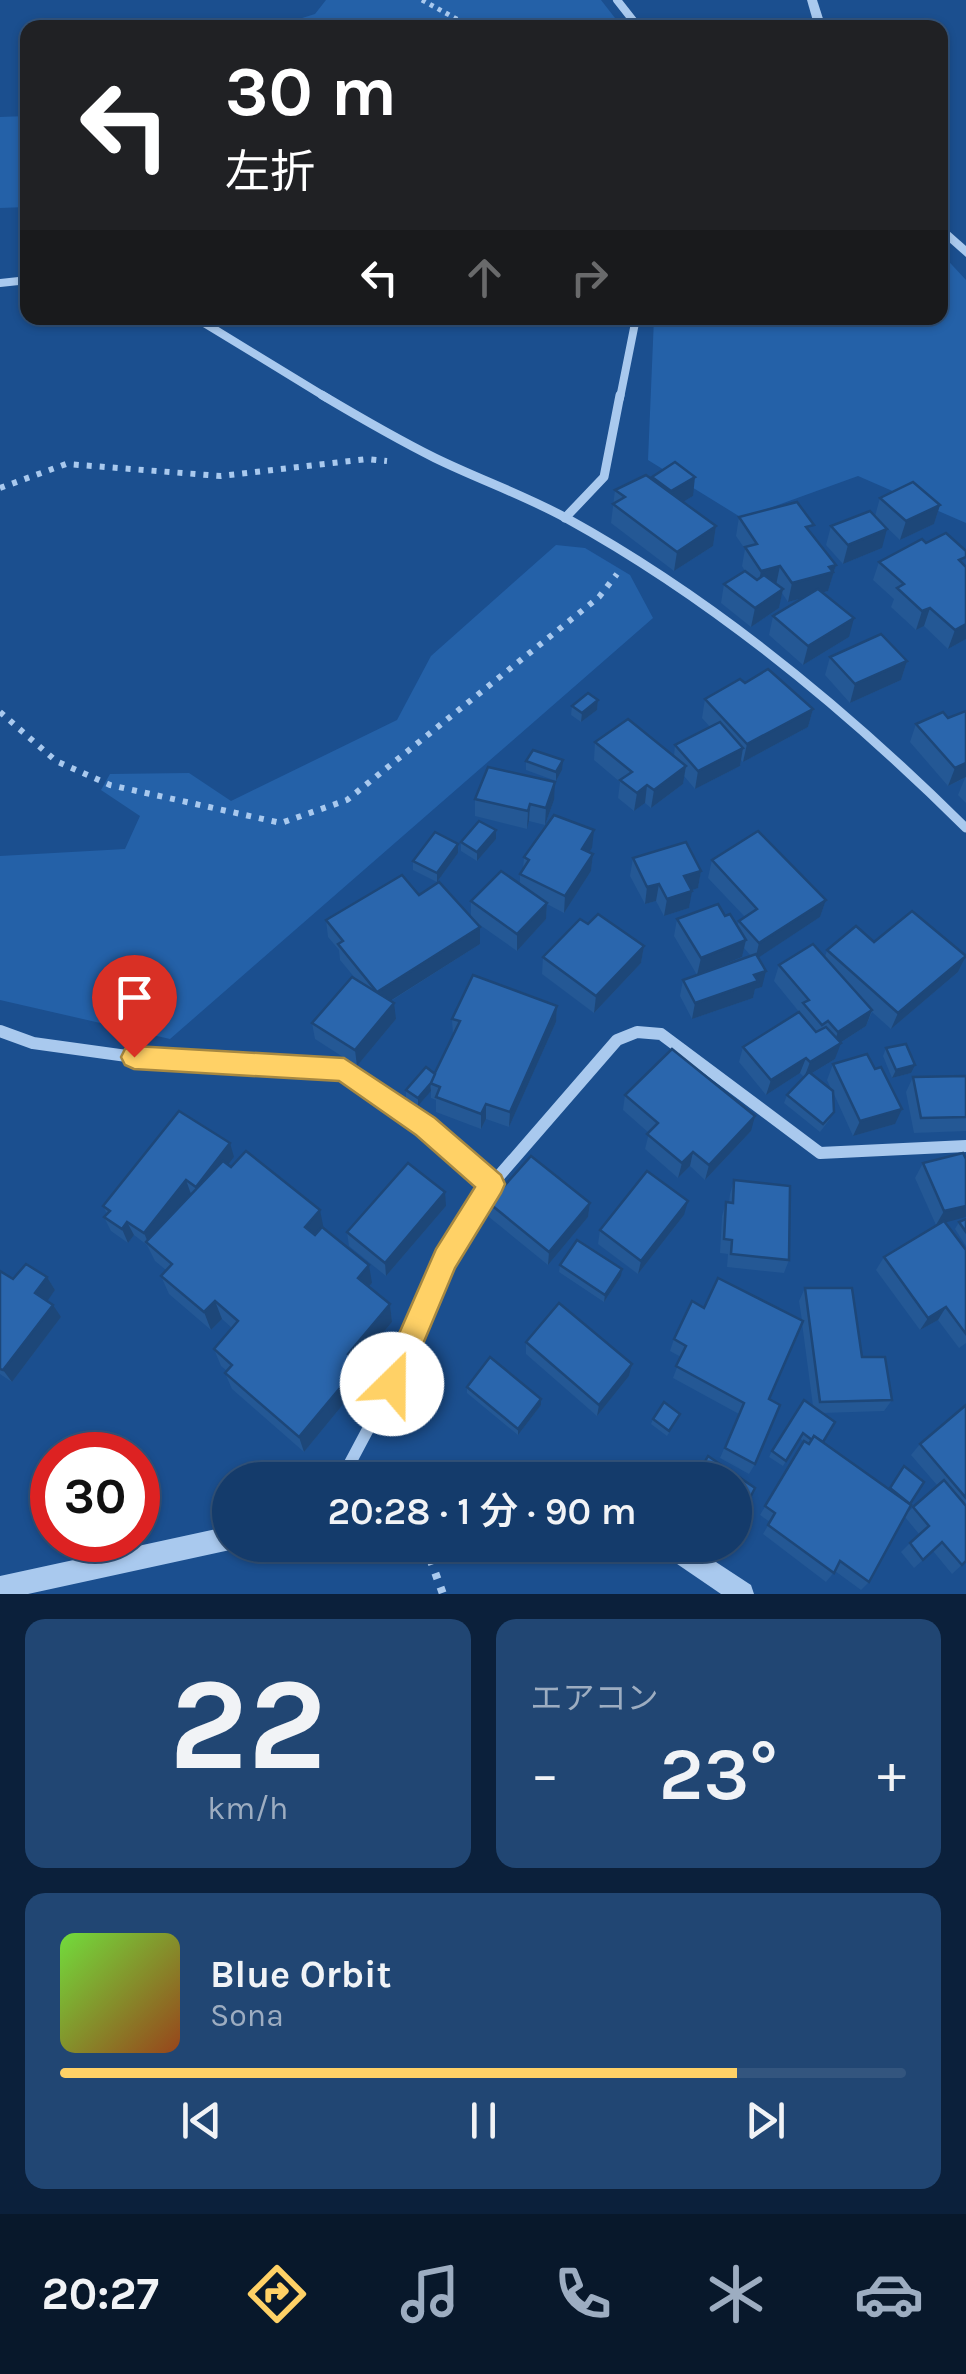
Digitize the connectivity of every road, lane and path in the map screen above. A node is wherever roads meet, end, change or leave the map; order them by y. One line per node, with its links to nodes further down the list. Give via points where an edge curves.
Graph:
1 (422, 0): 3 (path)
2 (617, 0): 4 (street)
3 (458, 20)
4 (633, 20)
5 (948, 235): 6 (street)
6 (966, 253)
7 (207, 325): 9 (street)
8 (635, 325): 11 (street, via 604,476)
9 (454, 466): 10 (path, via 367,459 221,476 66,464); 11 (street)
10 (0, 488)
11 (565, 518): 12 (street)
12 (630, 557): 13 (path, via 599,597 346,800 282,823 110,785 56,761); 14 (street, via 812,687)
13 (0, 712)
14 (966, 828)
15 (0, 1031): 17 (street, via 33,1043 134,1057 344,1070 426,1126)
16 (966, 1146): 17 (street, via 820,1153 660,1034 637,1032 618,1040)
17 (492, 1184): 18 (street, via 446,1258)
18 (351, 1462)
19 (212, 1542): 22 (street)
20 (431, 1562): 23 (path)
21 (694, 1562): 24 (street)
22 (0, 1588)
23 (443, 1594)
24 (742, 1594)

